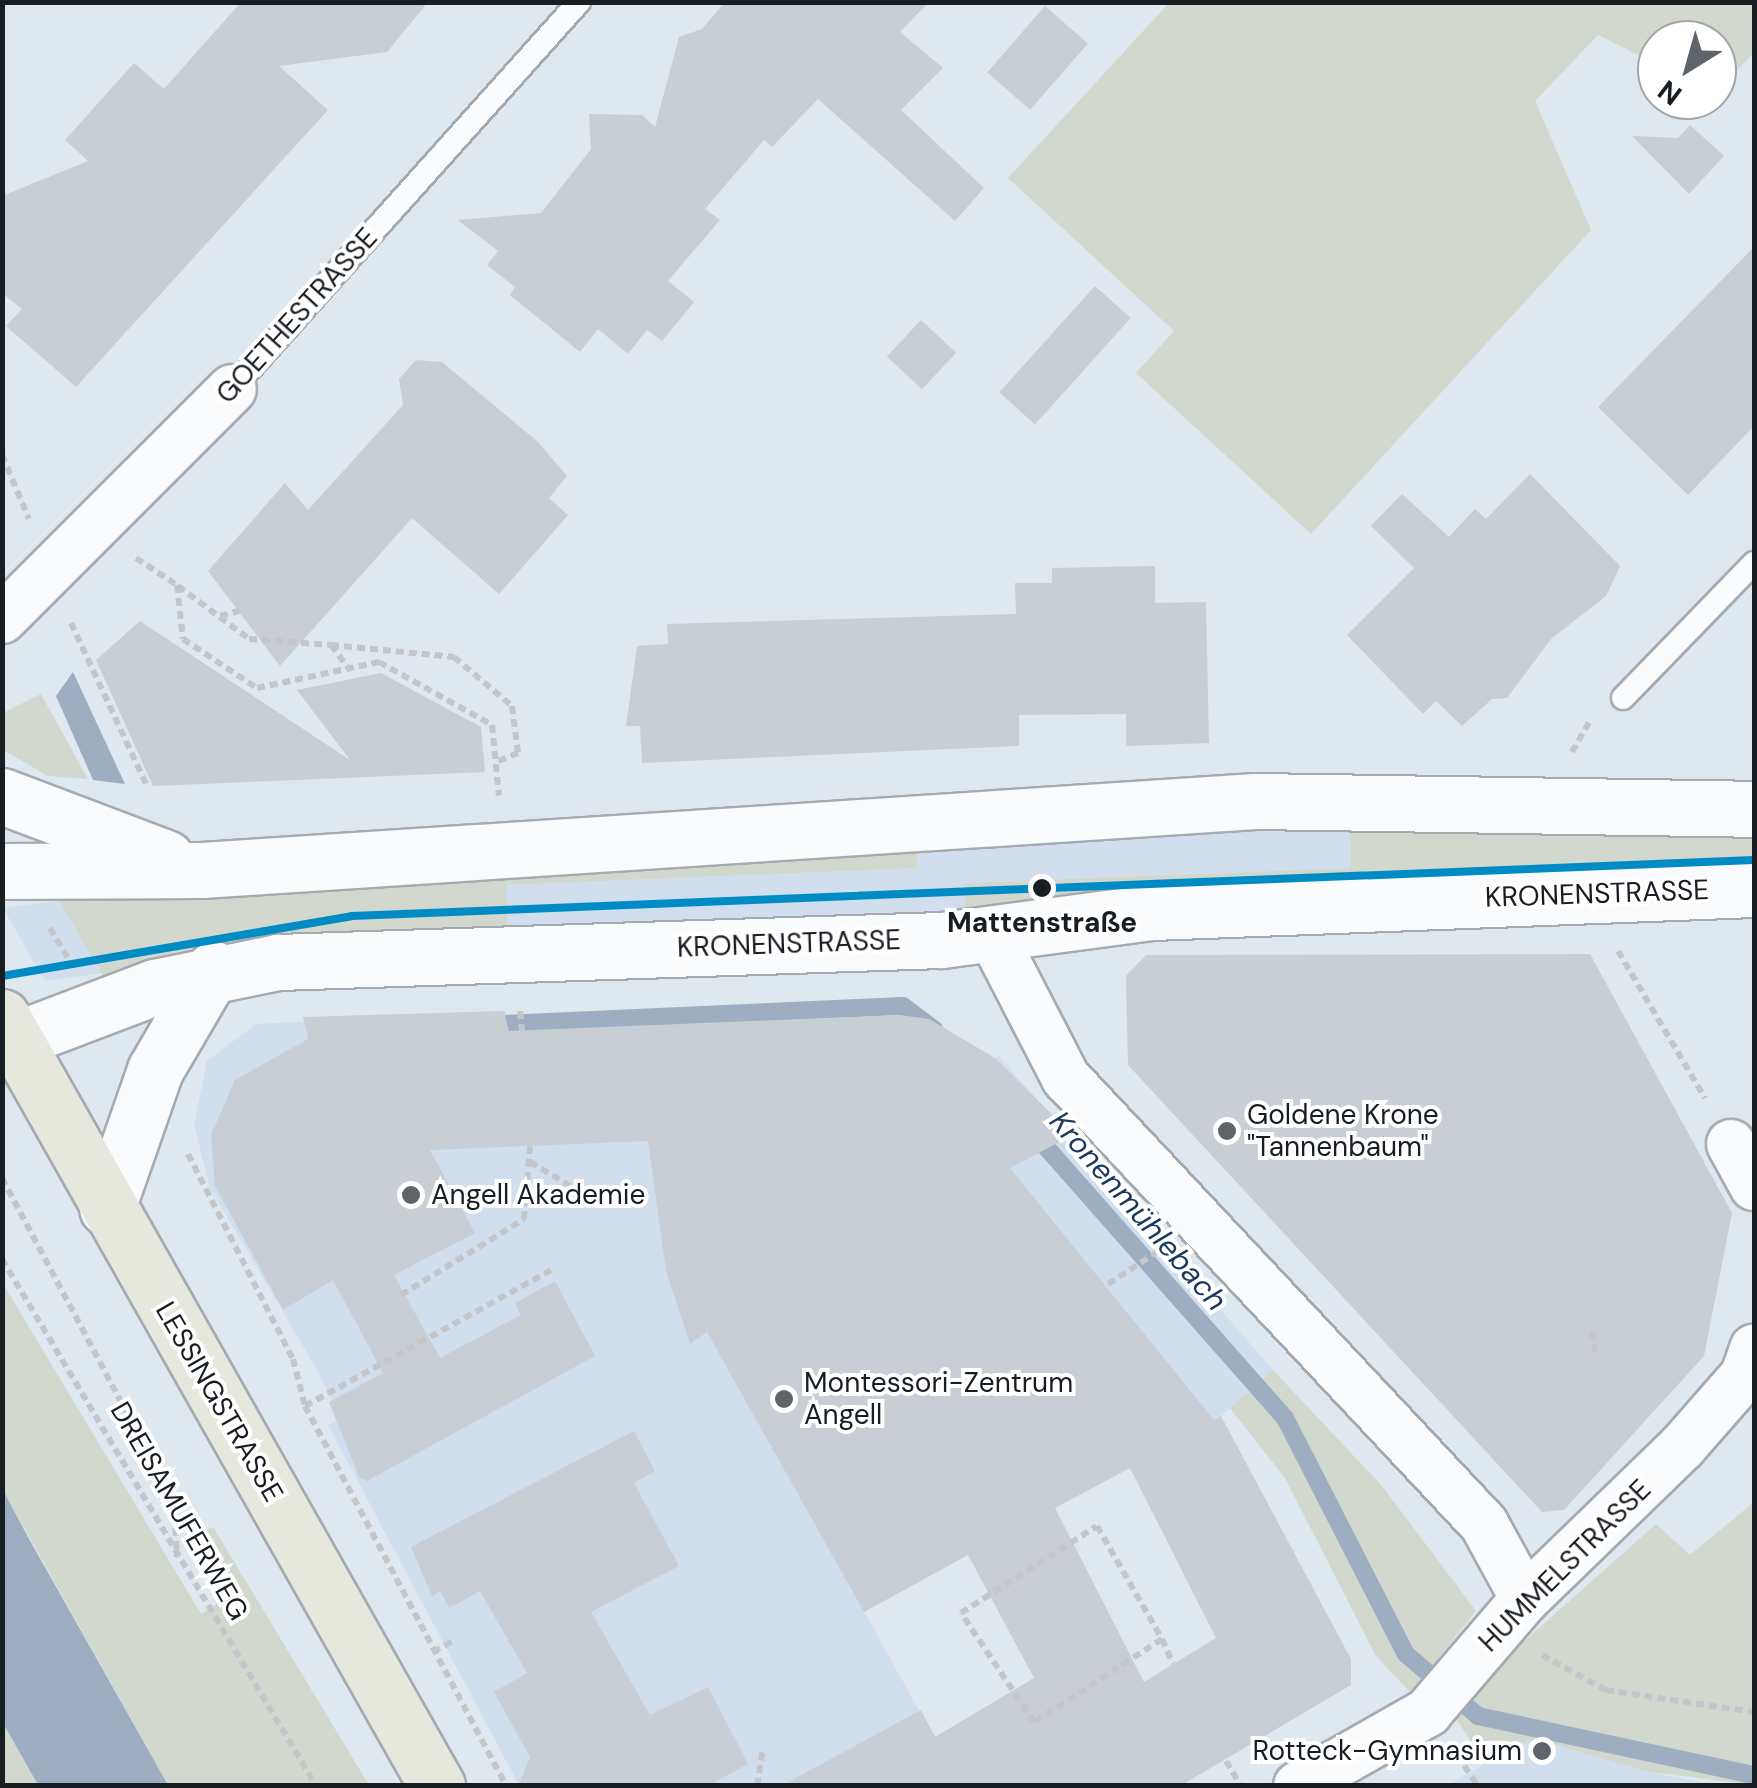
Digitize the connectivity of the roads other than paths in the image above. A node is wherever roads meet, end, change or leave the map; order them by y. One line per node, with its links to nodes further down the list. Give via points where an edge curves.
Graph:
1 (579, 2): 2 (lane, GOETHESTRASSE)
2 (232, 389): 4 (street, GOETHESTRASSE)
3 (1754, 563): 5 (lane)
4 (27, 593)
5 (1623, 698)
6 (2, 796): 8 (main road)
7 (1754, 809): 8 (main road, via 1255,801 936,815)
8 (202, 870): 9 (main road)
9 (2, 872)
10 (1754, 889): 11 (main road, KRONENSTRASSE, via 1094,916)
11 (992, 933): 12 (main road, KRONENSTRASSE); 18 (street, via 1066,1078 1484,1524)
12 (214, 970): 13 (main road, KRONENSTRASSE); 16 (main road, via 155,1070)
13 (7, 1035): 16 (main road, LESSINGSTRASSE)
14 (1731, 1144): 15 (street)
15 (1754, 1186)
16 (107, 1208): 19 (main road, LESSINGSTRASSE)
17 (1754, 1349): 18 (street, HUMMELSTRASSE, via 1745,1375 1682,1447)
18 (1520, 1605): 20 (street, HUMMELSTRASSE, via 1449,1688)
19 (437, 1786)
20 (1298, 1786)

